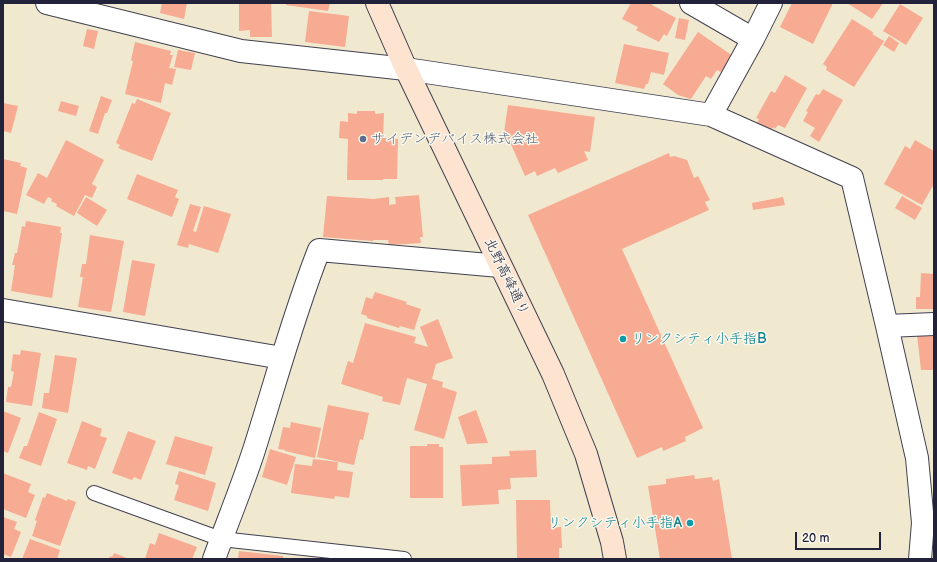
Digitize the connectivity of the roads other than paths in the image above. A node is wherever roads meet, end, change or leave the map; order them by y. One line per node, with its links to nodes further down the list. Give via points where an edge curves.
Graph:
1 (47, 3): 6 (street, via 241,51)
2 (377, 3): 6 (street, 北野高峰通り)
3 (691, 3): 5 (street)
4 (771, 3): 5 (street)
5 (753, 39): 7 (street)
6 (406, 69): 7 (street); 8 (street, 北野高峰通り)
7 (711, 115): 11 (street, via 852,178)
8 (500, 266): 12 (street, via 318,250); 16 (street, 北野高峰通り, via 553,374 586,454)
9 (3, 310): 12 (street)
10 (934, 324): 11 (street)
11 (887, 326): 17 (street, via 918,458 924,523)
12 (282, 358): 14 (street, via 253,452)
13 (94, 492): 14 (lane)
14 (218, 549): 15 (lane)
15 (404, 559)
16 (615, 559)
17 (920, 559)

